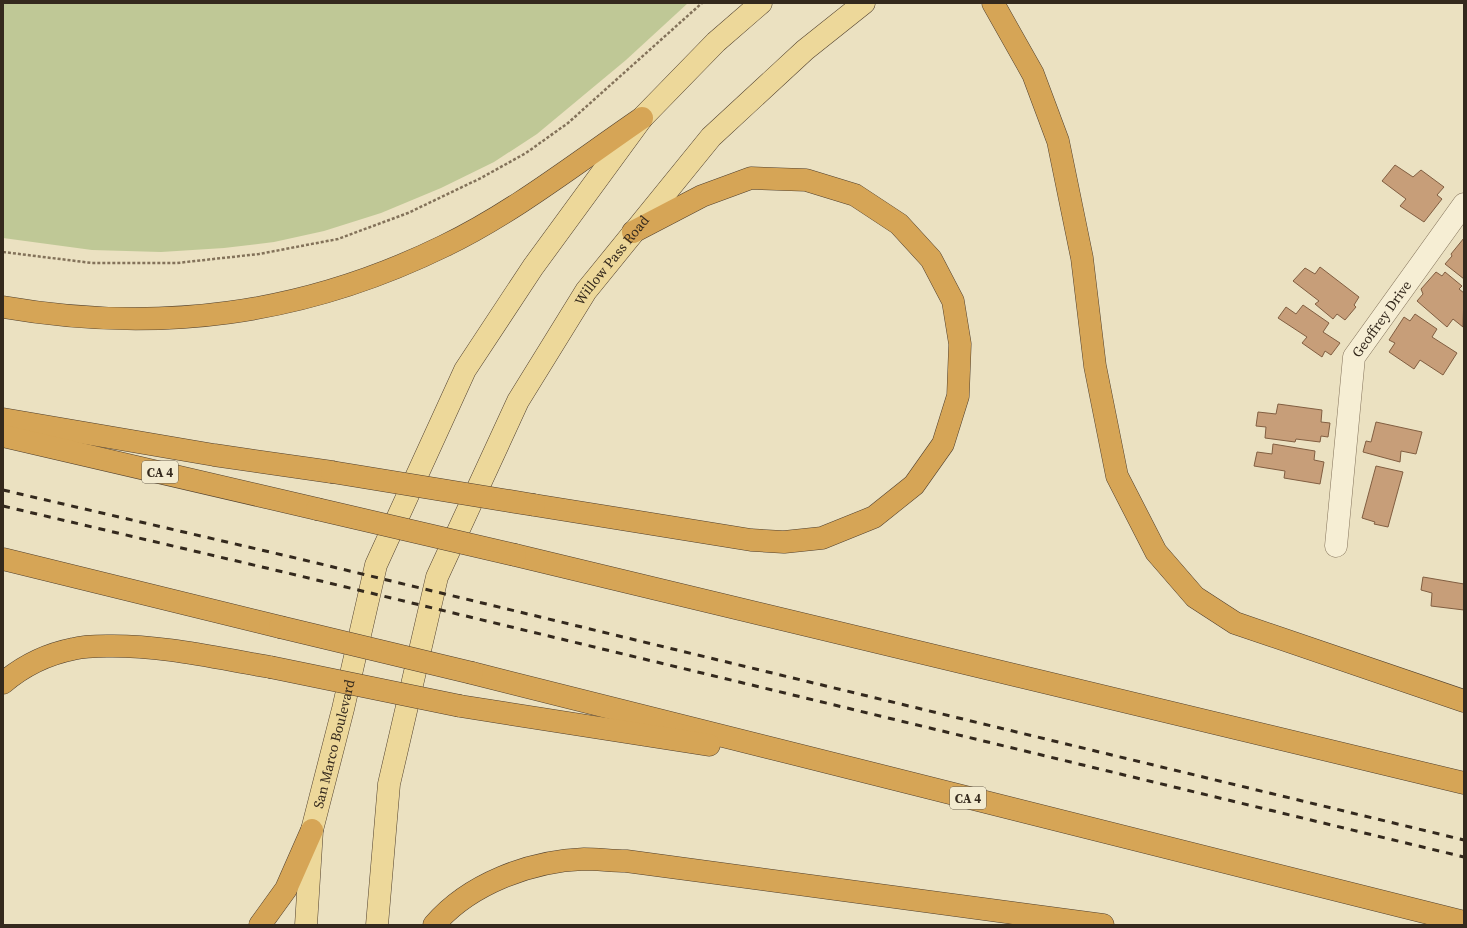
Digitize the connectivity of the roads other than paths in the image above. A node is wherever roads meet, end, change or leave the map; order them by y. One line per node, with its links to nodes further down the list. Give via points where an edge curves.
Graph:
1 (761, 3): 4 (main road, via 716,42)
2 (864, 3): 6 (main road, Willow Pass Road, via 805,50 711,137)
3 (994, 3): 13 (highway, via 1033,74 1058,141 1082,258 1095,366 1117,476 1156,552 1195,597 1235,623)
4 (642, 118): 7 (highway, via 500,214 445,246 389,271 332,291 278,305 226,314 159,319 93,318); 16 (main road, San Marco Boulevard, via 533,267 465,370 376,566)
5 (1464, 204): 10 (street, Geoffrey Drive, via 1354,357)
6 (633, 232): 8 (highway, bridge, via 702,196 751,178 806,180 855,195 899,224 931,259 953,300 960,344 958,396 943,444 914,484 874,517 822,538 784,542 751,540); 20 (main road, Willow Pass Road, via 586,291 518,401 437,577 389,784)
7 (3, 307)
8 (3, 419)
9 (3, 436): 15 (highway, CA 4, bridge)
10 (1336, 546)
11 (3, 559): 14 (highway, CA 4, bridge, via 472,672)
12 (3, 683): 14 (highway, bridge, via 15,673 49,656 74,648 160,648 270,667 460,706)
13 (1464, 701)
14 (850, 768): 17 (highway, CA 4)
15 (1464, 783)
16 (312, 830): 18 (highway, via 286,889); 19 (main road, San Marco Boulevard)
17 (1464, 922)
18 (260, 925)
19 (306, 925)
20 (377, 925)
21 (434, 925): 22 (highway, via 471,893 505,875 540,864 583,859 626,861)
22 (1103, 925)

